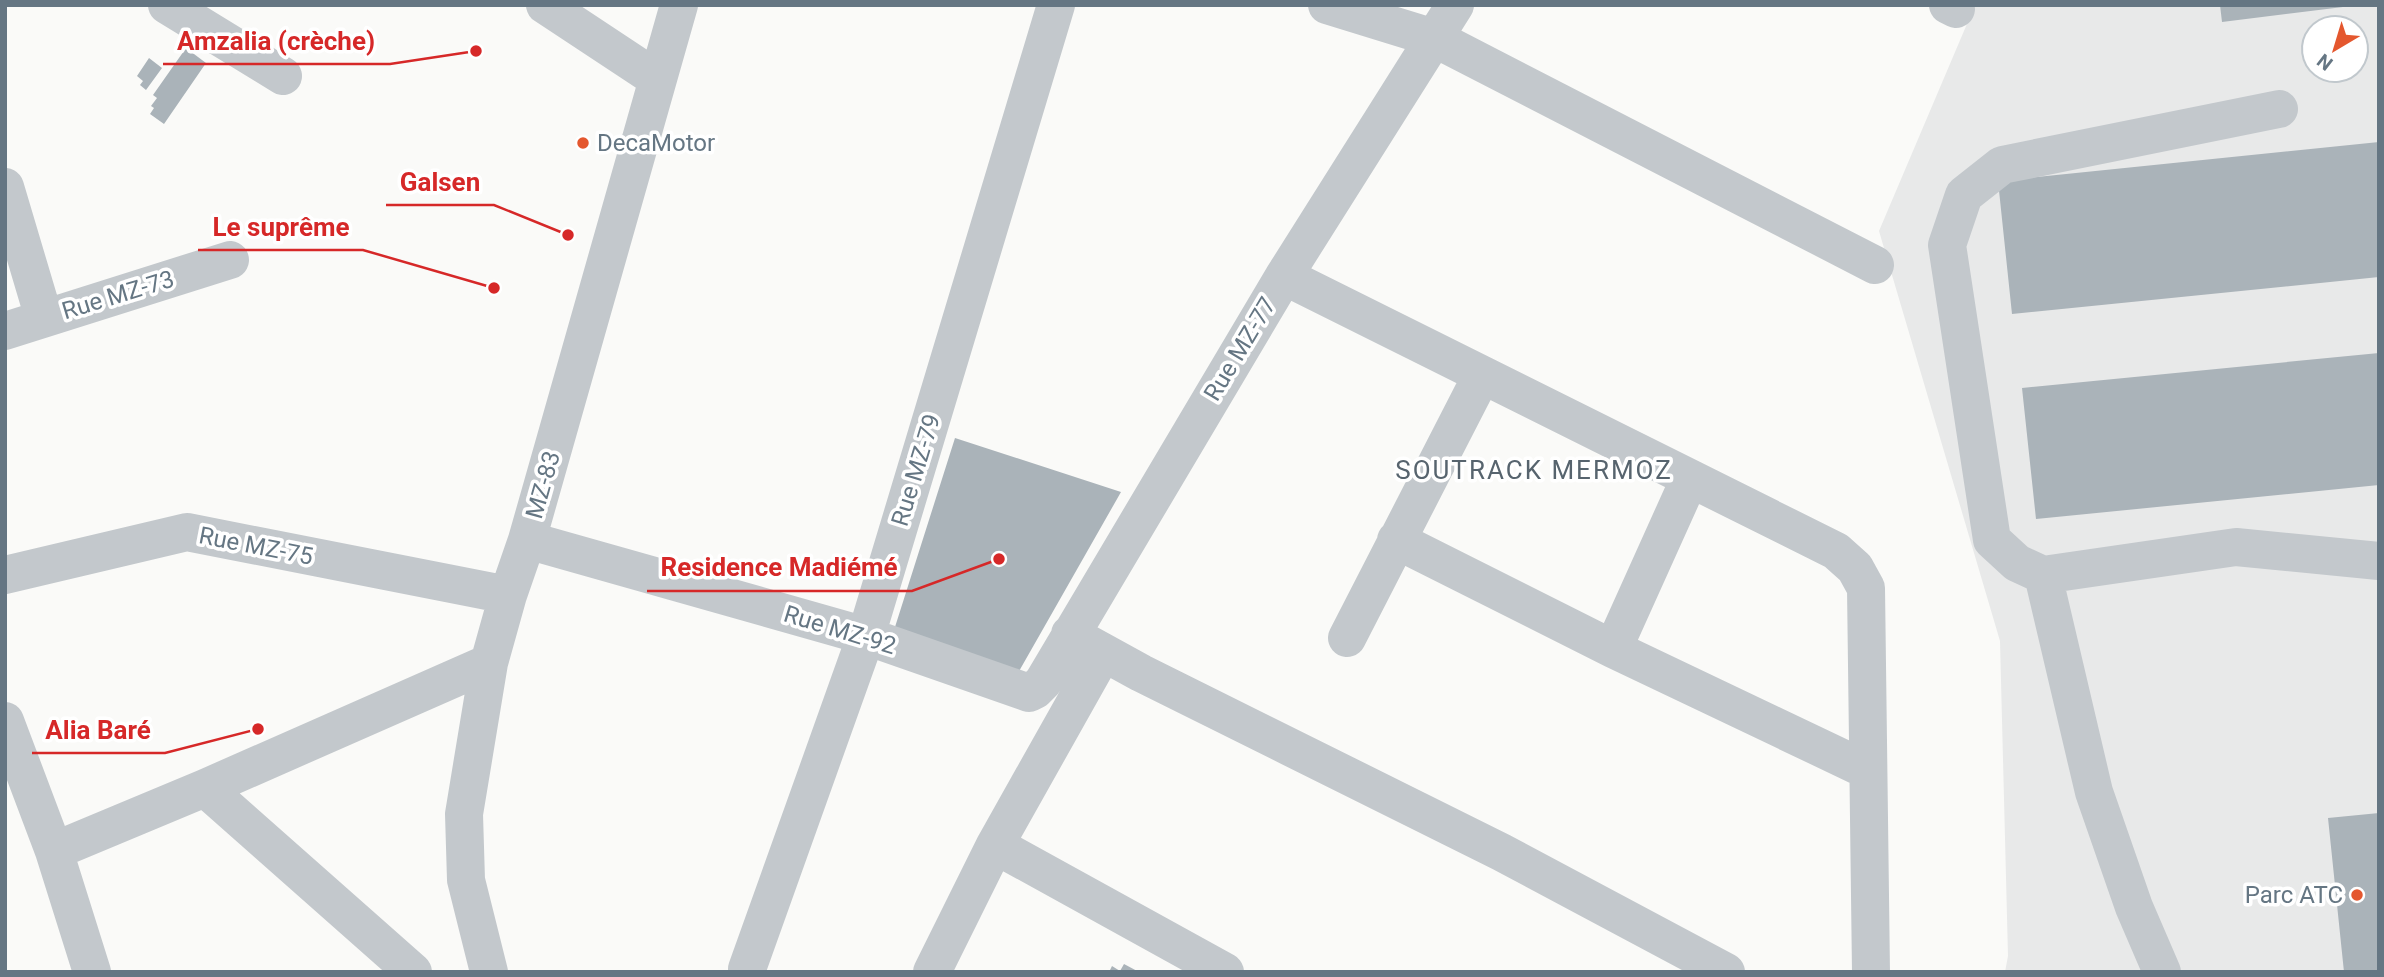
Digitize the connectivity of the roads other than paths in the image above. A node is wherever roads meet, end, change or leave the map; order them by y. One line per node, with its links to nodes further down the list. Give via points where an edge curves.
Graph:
1 (167, 5): 8 (street)
2 (545, 5): 9 (street)
3 (680, 5): 9 (street, MZ-83)
4 (1056, 5): 26 (street, Rue MZ-79)
5 (1327, 5): 7 (street)
6 (1455, 5): 7 (street, Rue MZ-77)
7 (1434, 38): 13 (street); 14 (street, Rue MZ-77)
8 (283, 76)
9 (657, 79): 19 (street, MZ-83)
10 (2279, 109): 23 (street, via 2002,165 1964,195 1947,245 1992,540 2017,563)
11 (5, 187): 15 (street)
12 (230, 260): 15 (street, Rue MZ-73)
13 (1875, 265)
14 (1284, 276): 17 (street); 25 (street, Rue MZ-77)
15 (44, 318): 16 (street, Rue MZ-73)
16 (5, 331)
17 (1482, 375): 18 (street); 20 (street)
18 (1690, 478): 28 (street); 33 (street, via 1836,551 1854,568 1866,588)
19 (527, 540): 24 (street, MZ-83); 26 (street, Rue MZ-92)
20 (1396, 540): 27 (street); 28 (street)
21 (2379, 561): 23 (street, via 2236,547)
22 (5, 575): 24 (street, Rue MZ-75, via 187,533)
23 (2043, 575): 45 (street, via 2094,792 2134,908)
24 (508, 595): 30 (street, MZ-83)
25 (1070, 634): 29 (street); 31 (street, Rue MZ-77, via 1043,682)
26 (866, 636): 31 (street, Rue MZ-92); 37 (street, Rue MZ-79)
27 (1347, 638)
28 (1613, 649): 33 (street)
29 (1103, 653): 35 (street); 43 (street, via 1501,852)
30 (489, 663): 34 (street); 40 (street, MZ-83, via 464,814 466,880)
31 (1029, 693)
32 (5, 721): 36 (street)
33 (1867, 771): 44 (street)
34 (205, 788): 36 (street); 39 (street)
35 (995, 845): 41 (street); 42 (street)
36 (54, 851): 38 (street)
37 (747, 970)
38 (92, 972)
39 (412, 972)
40 (489, 972)
41 (932, 972)
42 (1225, 972)
43 (1726, 972)
44 (1871, 972)
45 (2162, 972)

